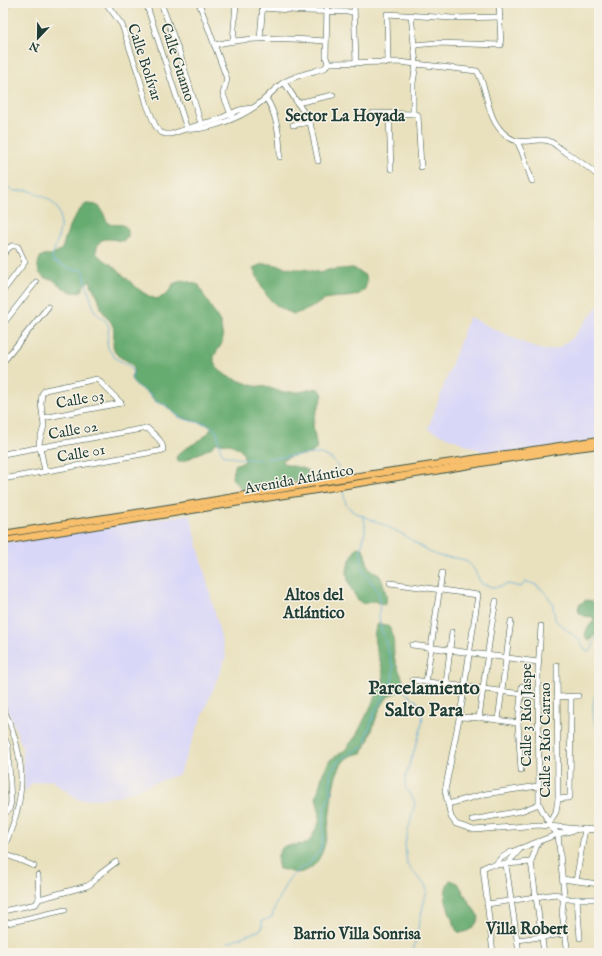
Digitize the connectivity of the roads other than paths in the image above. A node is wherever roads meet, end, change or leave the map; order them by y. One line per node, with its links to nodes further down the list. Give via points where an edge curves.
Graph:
1 (7, 3): 11 (street)
2 (106, 3): 37 (street, Calle Bolívar, via 122,25 146,105 158,130 168,135)
3 (146, 3): 37 (street, Calle Guamo)
4 (161, 3): 34 (street, via 180,54)
5 (199, 3): 19 (street)
6 (236, 3): 17 (street)
7 (327, 3): 12 (street)
8 (354, 3): 13 (street)
9 (499, 3): 15 (street)
10 (263, 5): 12 (street); 16 (street)
11 (3, 12)
12 (326, 12): 13 (street); 18 (street)
13 (354, 12): 22 (street)
14 (411, 15): 15 (street, via 453,18); 20 (street); 23 (street, via 387,14)
15 (500, 17): 20 (street, via 501,45 437,42)
16 (260, 38): 17 (street); 18 (street)
17 (233, 41): 19 (street)
18 (326, 41): 21 (street)
19 (214, 45): 32 (street, via 227,79 223,94)
20 (414, 45): 24 (street)
21 (328, 63): 22 (street); 25 (street, via 325,68)
22 (356, 63): 23 (street)
23 (388, 63): 24 (street)
24 (416, 64): 31 (street); 38 (street, via 477,71 490,114 506,136)
25 (284, 82): 27 (street); 28 (street)
26 (333, 96): 28 (street)
27 (266, 98): 32 (street, via 253,108 239,110); 39 (street, via 276,123)
28 (297, 103): 33 (street)
29 (373, 113): 30 (street)
30 (389, 114): 31 (street); 42 (street)
31 (413, 114): 41 (street, via 418,115)
32 (232, 116): 35 (street)
33 (310, 122): 36 (street); 40 (street)
34 (201, 124): 35 (street); 37 (street)
35 (208, 124): 37 (street, via 197,129)
36 (293, 125)
37 (187, 129)
38 (516, 142): 43 (street, via 550,141); 44 (street)
39 (280, 157)
40 (318, 161)
41 (421, 167)
42 (391, 169)
43 (599, 177)
44 (532, 181)
45 (3, 255): 47 (street, via 14,245 18,246 24,259 24,265)
46 (36, 282): 49 (street)
47 (3, 291)
48 (48, 307): 50 (street)
49 (3, 324)
50 (3, 362)
51 (44, 418): 51 (street, Calle 03, via 40,402 45,390 97,379 122,403); 54 (street)
52 (599, 440): 59 (main road, Avenida Atlántico)
53 (599, 445): 59 (main road, Avenida Atlántico)
54 (40, 448): 55 (street, Calle 02, via 147,428 162,443); 56 (street, Calle 02); 57 (street)
55 (163, 450): 57 (street, Calle 01)
56 (3, 454)
57 (45, 471): 58 (street, Calle 01)
58 (3, 479)
59 (350, 481): 60 (main road, Avenida Atlántico)
60 (334, 483): 61 (main road, Avenida Atlántico); 62 (main road, Avenida Atlántico, via 184,512)
61 (3, 534)
62 (3, 541)
63 (442, 573): 65 (street)
64 (390, 583): 65 (street)
65 (440, 590): 71 (street); 73 (street, via 478,595)
66 (496, 601): 74 (street)
67 (511, 621): 75 (street)
68 (541, 626): 76 (street, Calle 3 Río Jaspe)
69 (452, 632): 72 (street)
70 (412, 645): 71 (street)
71 (431, 648): 72 (street); 79 (street)
72 (450, 650): 73 (street); 80 (street)
73 (469, 653): 74 (street); 82 (street)
74 (488, 655): 75 (street); 83 (street)
75 (506, 658): 76 (street); 84 (street)
76 (538, 662): 86 (street, Calle 3 Río Jaspe)
77 (557, 665): 88 (street, Calle 2 Río Carrao)
78 (413, 680): 79 (street)
79 (426, 682): 80 (street)
80 (446, 684): 82 (street)
81 (522, 686): 85 (street)
82 (464, 687): 83 (street); 91 (street)
83 (483, 689): 84 (street); 92 (street)
84 (502, 692): 85 (street); 93 (street)
85 (520, 695): 86 (street); 94 (street)
86 (538, 696): 99 (street, Calle 3 Río Jaspe)
87 (578, 696): 89 (street)
88 (557, 697): 89 (street); 100 (street, Calle 2 Río Carrao)
89 (571, 697): 100 (street, via 570,797)
90 (3, 708): 111 (street, via 17,745 21,783 18,807)
91 (459, 717): 92 (street); 101 (street, via 445,791)
92 (479, 718): 93 (street)
93 (498, 720): 94 (street)
94 (518, 723): 97 (street)
95 (3, 739): 96 (street, via 8,746)
96 (10, 769): 98 (street); 103 (street, via 11,802 9,810)
97 (521, 770)
98 (3, 772)
99 (538, 786): 101 (street, via 485,794); 102 (street, Calle 3 Río Jaspe)
100 (558, 799): 105 (street, Calle 2 Río Carrao)
101 (448, 804): 105 (street, via 451,817 456,824 474,830)
102 (539, 804): 104 (street, via 521,811); 105 (street)
103 (3, 815)
104 (472, 820)
105 (550, 825): 106 (street); 108 (street)
106 (582, 829): 107 (street); 108 (street); 120 (street)
107 (599, 830)
108 (558, 834): 109 (street); 119 (street)
109 (538, 842): 110 (street); 114 (street)
110 (522, 847): 115 (street, via 505,855); 116 (street)
111 (3, 850)
112 (3, 854): 117 (street)
113 (116, 862): 123 (street, via 87,886)
114 (531, 862): 116 (street); 122 (street)
115 (495, 865): 116 (street); 128 (street, via 482,868)
116 (506, 865): 127 (street)
117 (34, 866)
118 (38, 875): 123 (street)
119 (562, 879): 120 (street); 124 (street)
120 (576, 881): 121 (street)
121 (599, 884)
122 (536, 896): 124 (street, via 558,894); 127 (street); 133 (street)
123 (39, 899): 130 (street, via 36,904)
124 (563, 899): 125 (street); 132 (street)
125 (576, 899): 126 (street); 134 (street)
126 (599, 899)
127 (512, 901): 128 (street); 135 (street)
128 (487, 904): 136 (street)
129 (65, 910): 131 (street)
130 (3, 911)
131 (3, 924)
132 (565, 934): 133 (street); 139 (street)
133 (541, 937): 135 (street); 138 (street)
134 (580, 938)
135 (517, 940): 137 (street)
136 (493, 953)
137 (519, 953)
138 (544, 953)
139 (568, 953)

